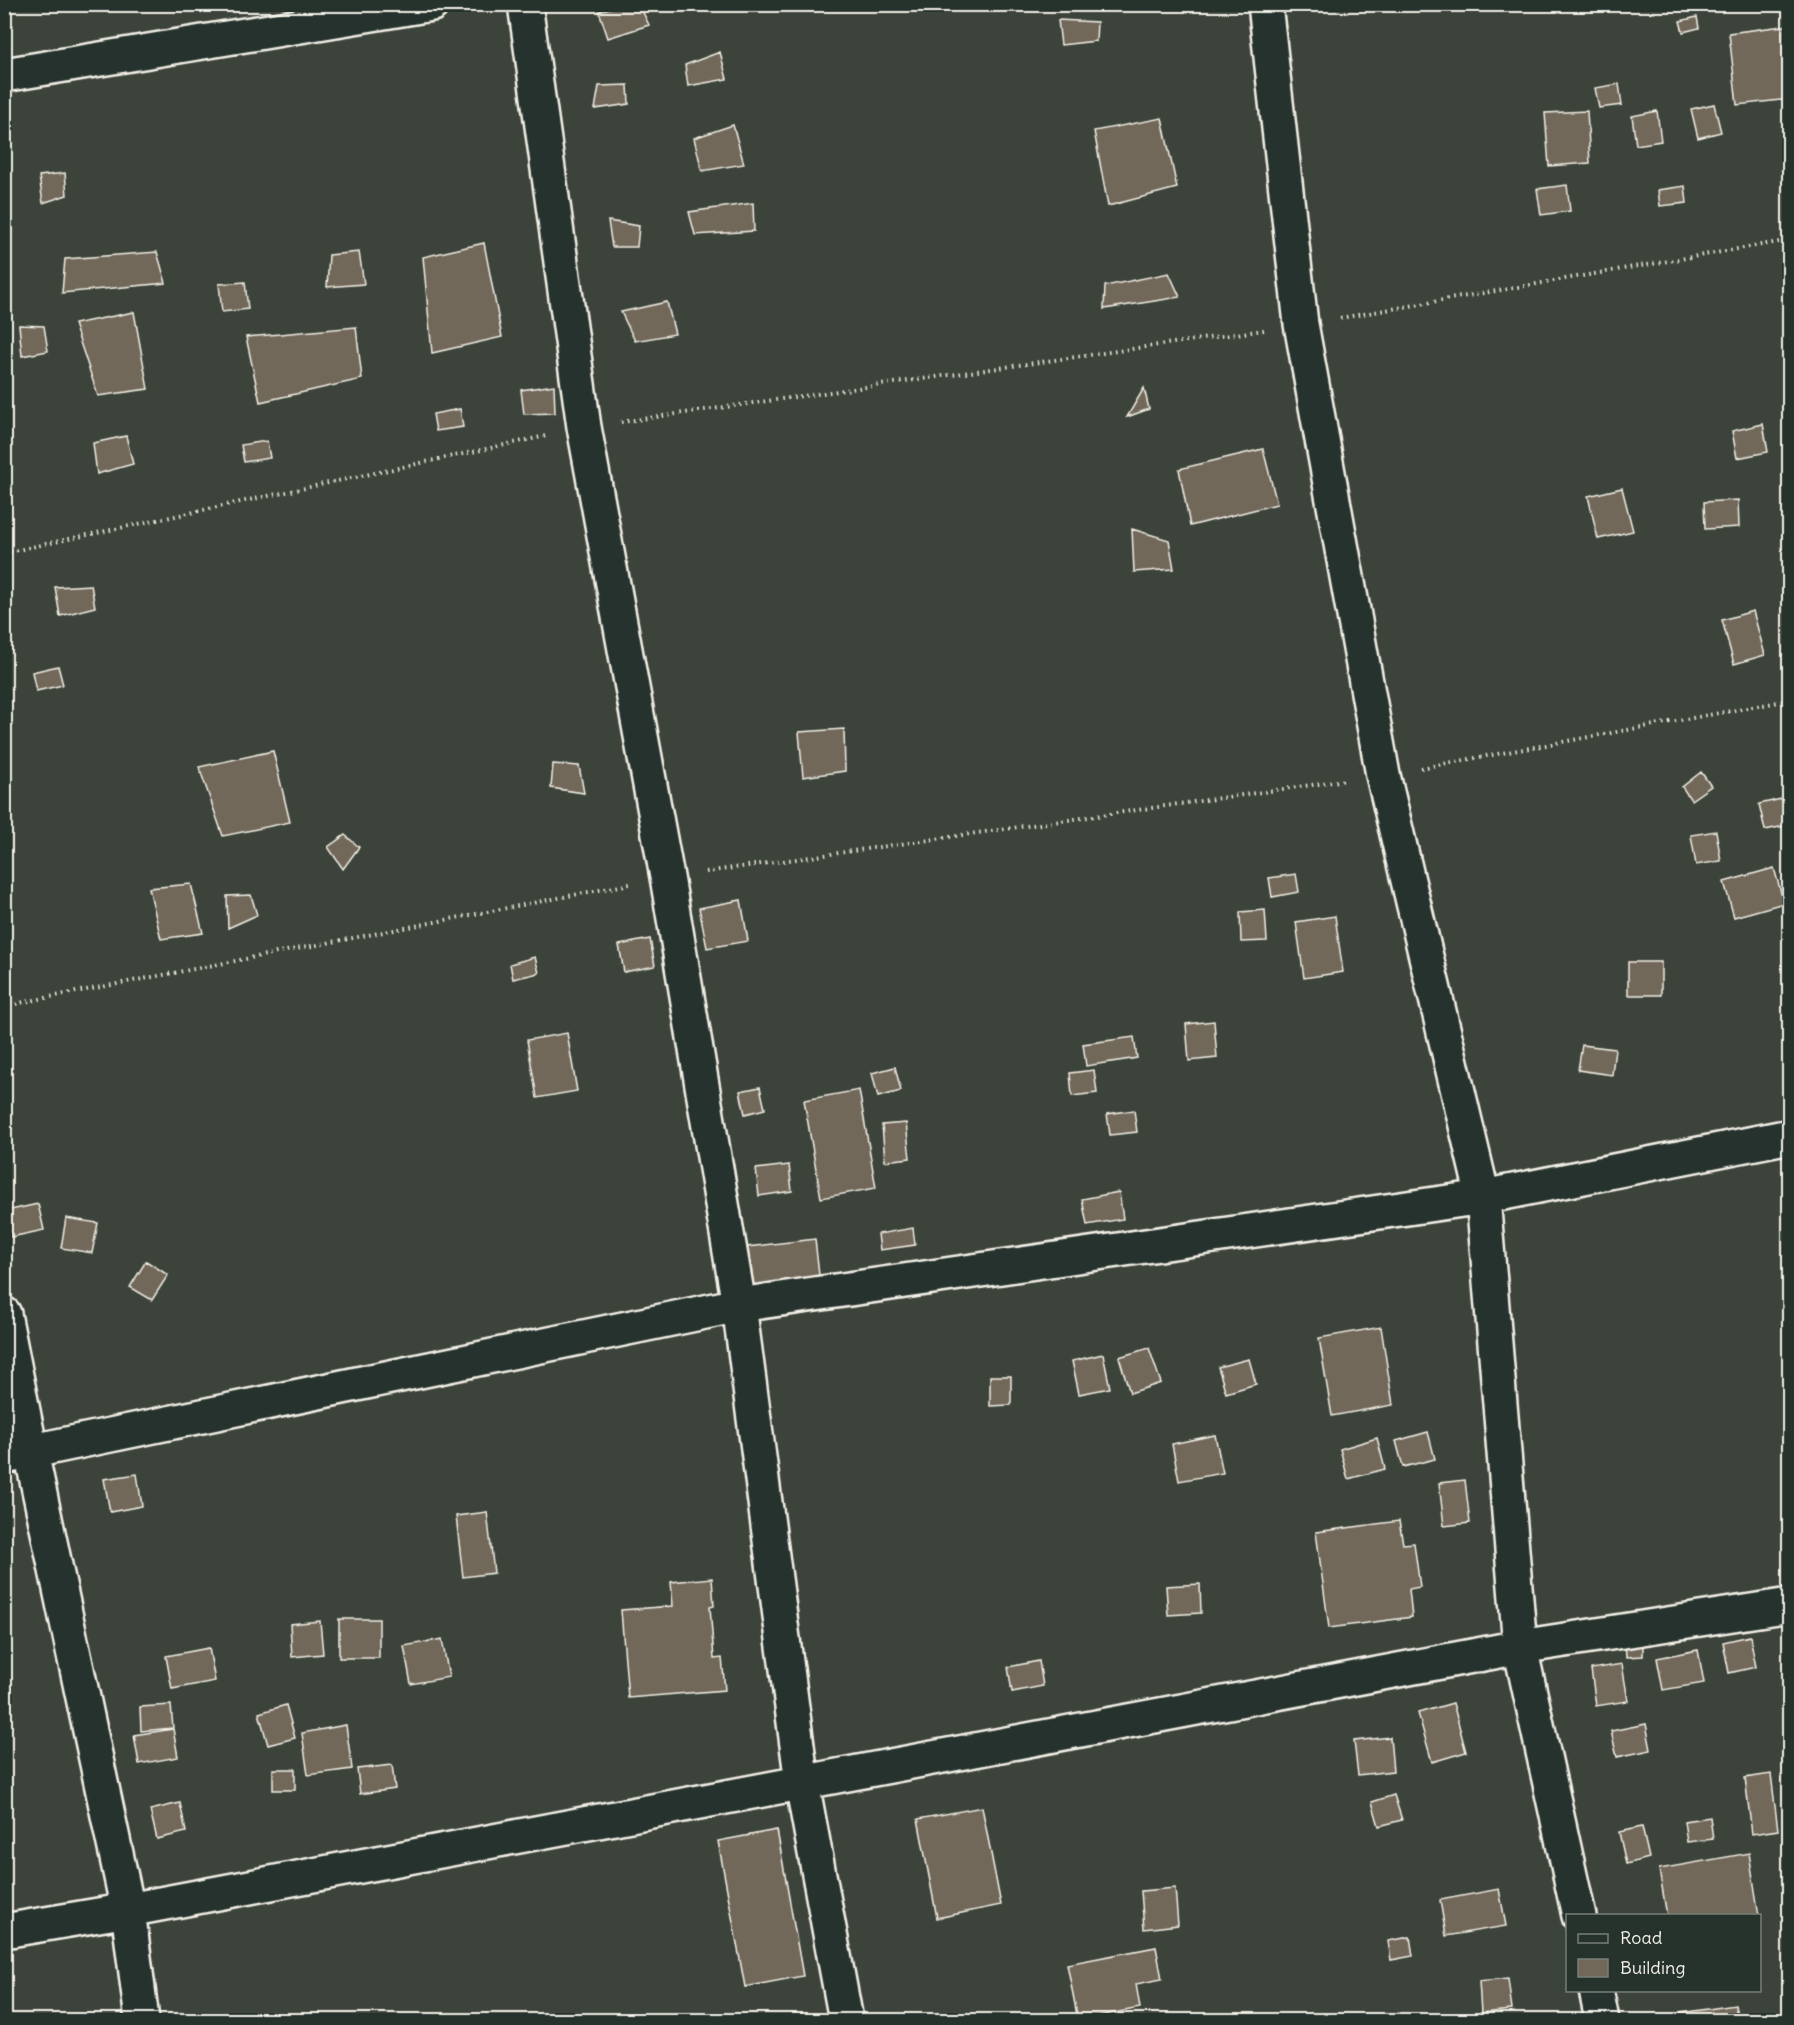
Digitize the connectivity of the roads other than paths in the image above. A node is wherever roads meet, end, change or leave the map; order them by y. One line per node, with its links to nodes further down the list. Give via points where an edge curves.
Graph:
1 (432, 4): 4 (street)
2 (525, 4): 7 (street, via 584,427 667,877)
3 (1265, 4): 6 (street, via 1301,324 1383,775)
4 (4, 75)
5 (1790, 1136): 6 (street)
6 (1483, 1197): 7 (street); 11 (street)
7 (739, 1305): 9 (street); 12 (street)
8 (4, 1314): 9 (street)
9 (18, 1455): 13 (street)
10 (1790, 1605): 11 (street)
11 (1520, 1647): 12 (street); 14 (street)
12 (802, 1783): 13 (street); 18 (street)
13 (128, 1910): 15 (street); 17 (street)
14 (1579, 1914)
15 (4, 1931)
16 (1596, 1992): 19 (street)
17 (142, 2020)
18 (846, 2020)
19 (1602, 2020)

